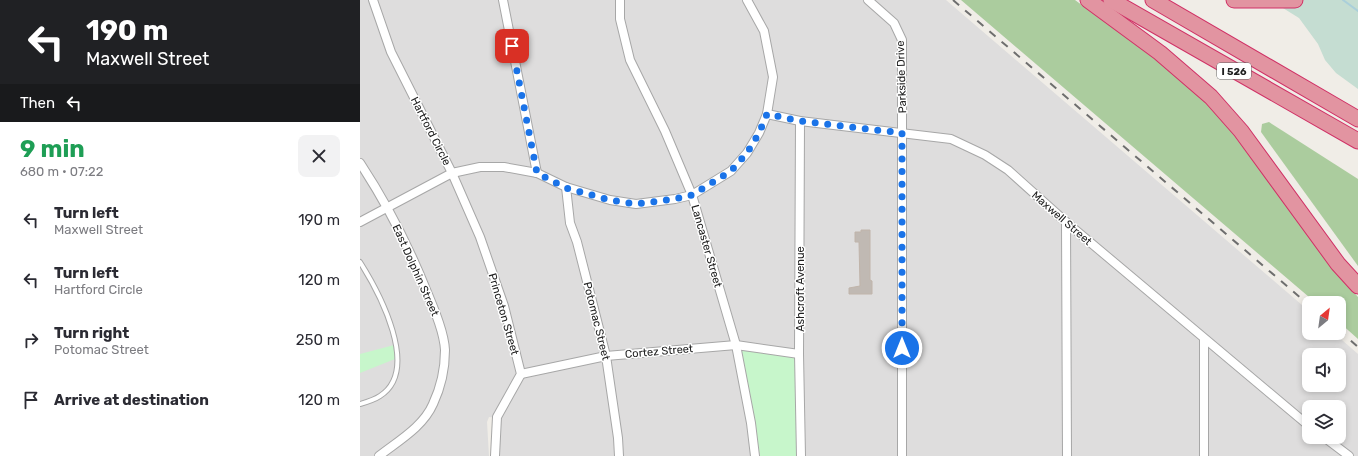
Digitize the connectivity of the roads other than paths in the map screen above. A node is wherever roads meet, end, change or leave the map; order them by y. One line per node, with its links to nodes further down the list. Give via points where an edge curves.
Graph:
1 (373, 0): 17 (street, Hartford Circle, via 391,52)
2 (503, 0): 18 (street)
3 (620, 0): 20 (street, Lancaster Street, via 620,18 630,60 665,131)
4 (747, 0): 11 (street, Hartford Circle, via 764,31 771,70)
5 (868, 0): 14 (street, Parkside Drive, via 894,23 902,40)
6 (1088, 0): 25 (highway, via 1181,70 1211,97 1240,131 1338,264)
7 (1111, 0): 15 (highway, I 526)
8 (1153, 0): 12 (highway, I 526)
9 (1234, 0): 10 (highway)
10 (1295, 0)
11 (767, 114): 13 (street, Maxwell Street); 20 (street, Hartford Circle, via 747,153 731,171)
12 (1358, 119)
13 (800, 121): 14 (street, Maxwell Street); 28 (street, Ashcroft Avenue)
14 (902, 133): 23 (street, Maxwell Street, via 951,139 985,155 1008,170); 39 (street, Parkside Drive)
15 (1358, 141)
16 (360, 163): 21 (street, East Dolphin Street)
17 (452, 173): 18 (street, Hartford Circle, via 480,167 504,167); 21 (street); 30 (street, Princeton Street, via 480,237 504,306)
18 (537, 173): 19 (street, Hartford Circle)
19 (566, 188): 20 (street, Hartford Circle, via 636,204); 29 (street, Potomac Street, via 570,223)
20 (692, 195): 27 (street, Lancaster Street)
21 (388, 207): 22 (street); 34 (street, East Dolphin Street, via 437,315 445,349 443,378 433,405 413,430)
22 (360, 222)
23 (1066, 222): 26 (street, Maxwell Street); 40 (street)
24 (360, 262): 31 (lane, via 373,283 388,317 398,362 397,372 388,389 380,396)
25 (1358, 286)
26 (1204, 339): 32 (street, Maxwell Street); 41 (street)
27 (736, 345): 28 (street, Cortez Street); 29 (street, Cortez Street); 37 (street, Lancaster Street)
28 (800, 354): 38 (street, Ashcroft Avenue)
29 (606, 356): 30 (street, Cortez Street); 36 (street, Potomac Street, via 618,438)
30 (520, 374): 35 (street, via 497,417)
31 (360, 404)
32 (1302, 420)
33 (1333, 444): 42 (street)
34 (379, 456)
35 (495, 456)
36 (618, 456)
37 (755, 456)
38 (801, 456)
39 (902, 456)
40 (1067, 456)
41 (1204, 456)
42 (1349, 456)

